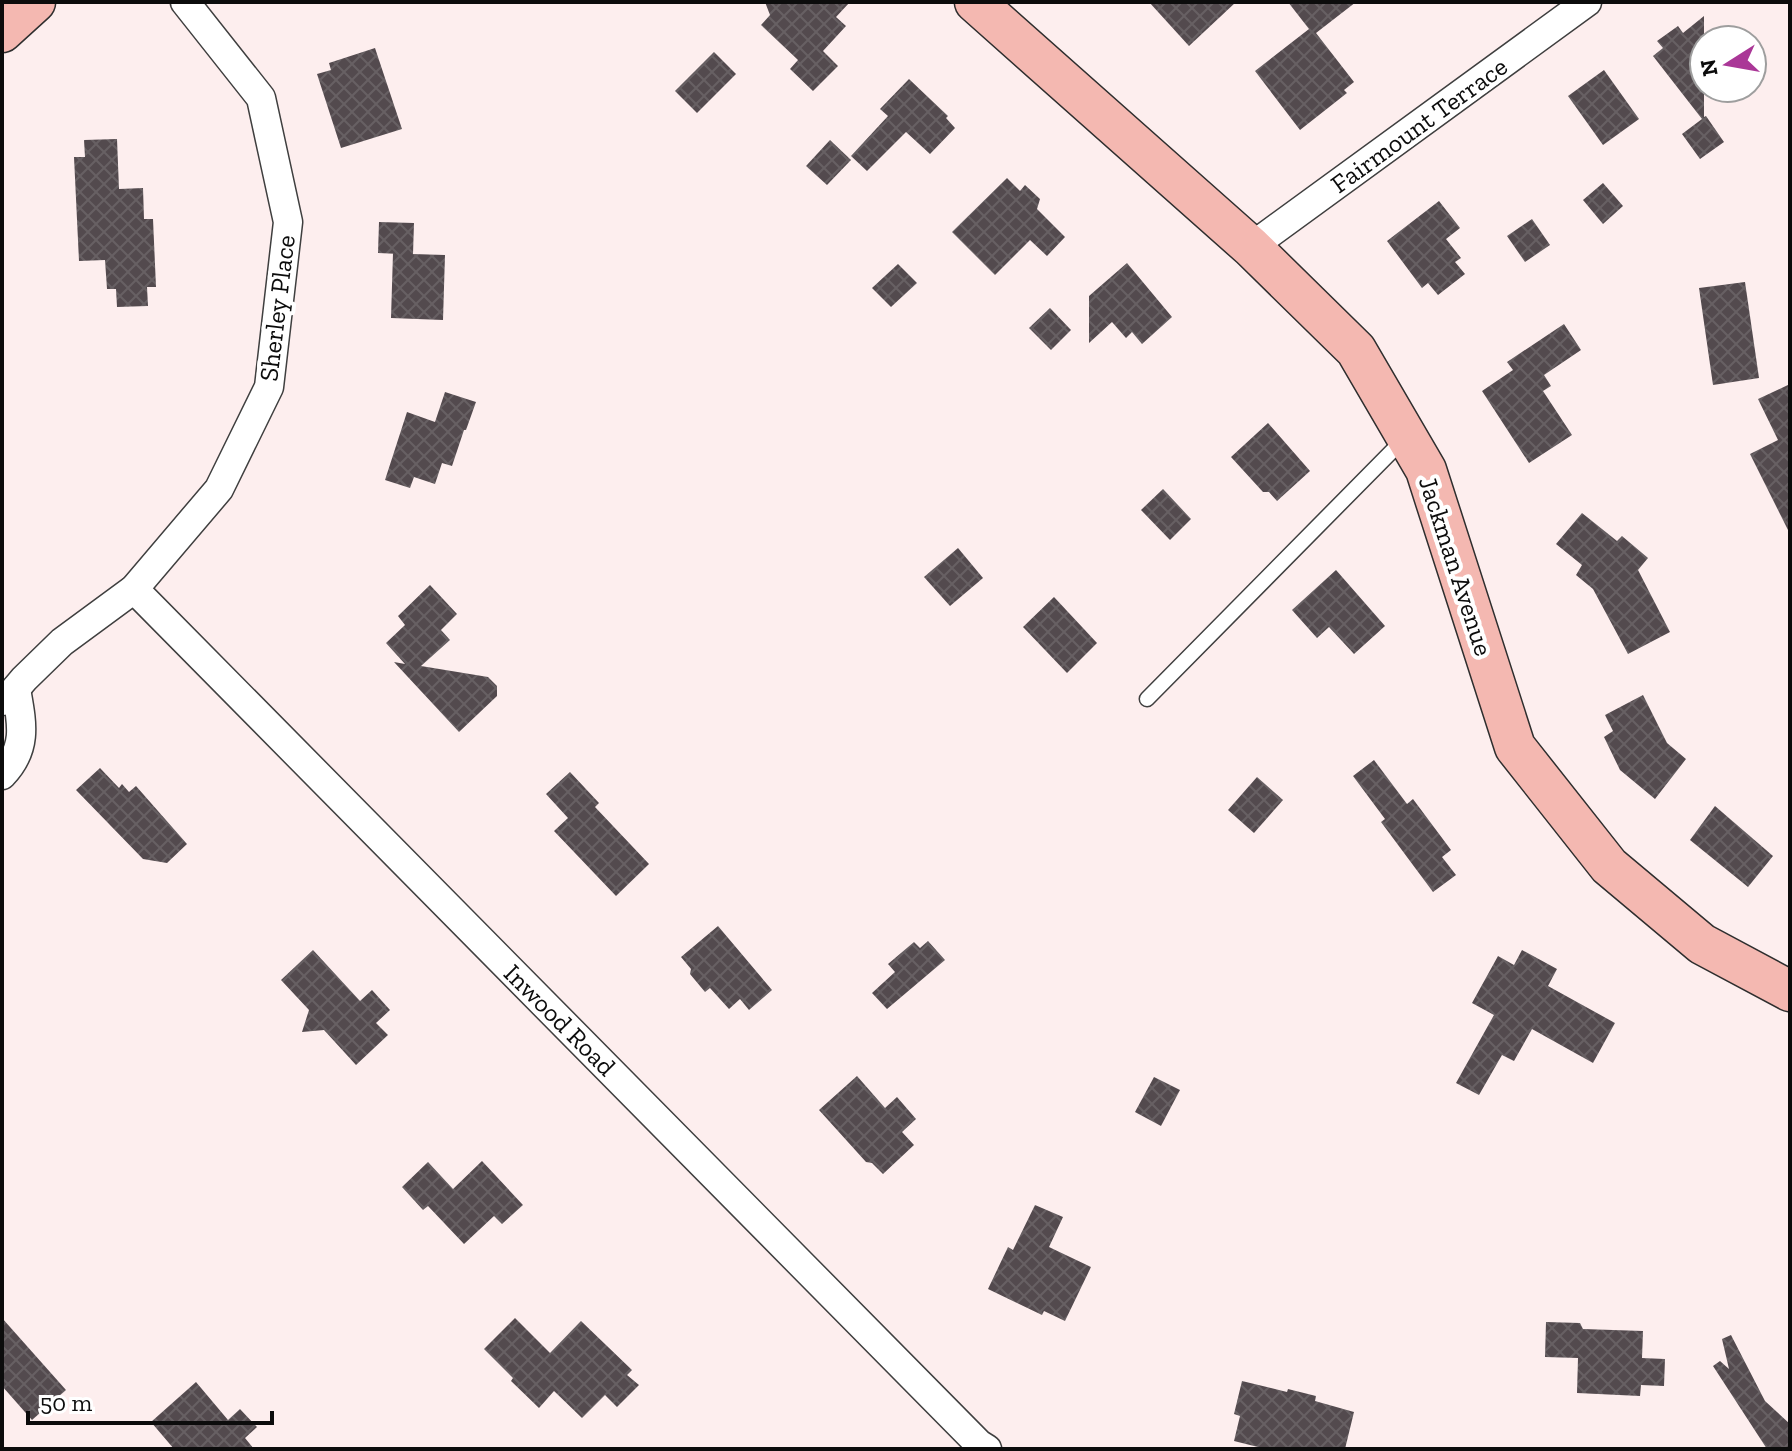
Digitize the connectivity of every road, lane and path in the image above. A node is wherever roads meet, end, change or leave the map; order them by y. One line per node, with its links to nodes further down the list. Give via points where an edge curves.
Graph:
1 (35, 2): 5 (street)
2 (185, 2): 8 (street, Sherley Place, via 261,98 288,222 269,387 219,489)
3 (975, 2): 6 (street, Jackman Avenue)
4 (1587, 2): 6 (street, Fairmount Terrace)
5 (2, 32)
6 (1251, 247): 7 (street, Jackman Avenue, via 1356,350)
7 (1406, 437): 10 (lane); 12 (street, Jackman Avenue, via 1426,470 1515,747 1609,866 1702,944)
8 (134, 589): 9 (street, Sherley Place, via 62,642); 13 (street, Inwood Road)
9 (9, 695): 11 (street, Sherley Place, via 21,721 22,739)
10 (1147, 699)
11 (2, 775)
12 (1790, 991)
13 (987, 1449)

